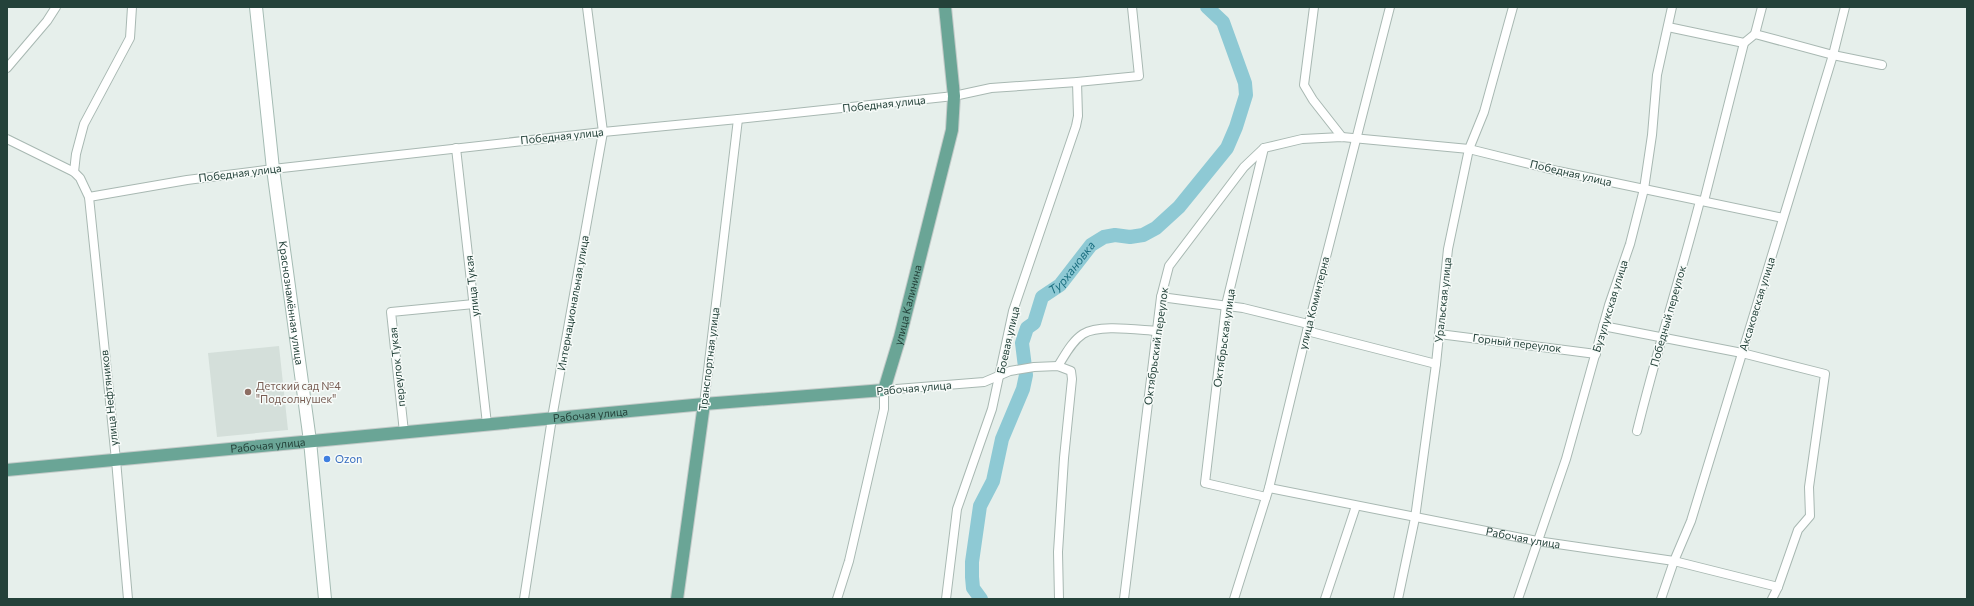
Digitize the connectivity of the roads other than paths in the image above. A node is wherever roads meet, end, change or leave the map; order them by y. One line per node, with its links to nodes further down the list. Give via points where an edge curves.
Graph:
1 (56, 7): 17 (street, via 47,22)
2 (132, 7): 30 (street, via 130,38 84,124)
3 (256, 7): 29 (street, Краснознамённая улица)
4 (587, 7): 22 (street, Интернациональная улица)
5 (945, 7): 20 (main road, улица Калинина)
6 (1132, 7): 19 (street, Победная улица, via 1139,76)
7 (1314, 7): 23 (street, via 1304,85)
8 (1390, 7): 25 (street, улица Коминтерна)
9 (1513, 7): 28 (street, Уральская улица, via 1484,112)
10 (1672, 7): 13 (street, Бузулукская улица)
11 (1762, 7): 14 (street)
12 (1845, 7): 16 (street, Аксаковская улица)
13 (1668, 27): 15 (street); 31 (street, Бузулукская улица, via 1657,75)
14 (1755, 34): 15 (street); 16 (street)
15 (1744, 43): 33 (street, Победный переулок)
16 (1833, 55): 18 (street); 34 (street, Аксаковская улица)
17 (8, 64)
18 (1882, 65)
19 (1077, 82): 20 (street, Победная улица, via 991,88); 47 (street, Боевая улица, via 1076,126 1013,311)
20 (954, 96): 21 (street, Победная улица); 48 (main road, улица Калинина, via 952,130 900,337)
21 (738, 119): 22 (street, Победная улица); 49 (street, Транспортная улица)
22 (603, 132): 26 (street, Победная улица); 50 (street, Интернациональная улица)
23 (1342, 137): 25 (street); 27 (street, via 1302,139)
24 (7, 139): 30 (street)
25 (1357, 139): 28 (street, Победная улица); 39 (street, улица Коминтерна)
26 (456, 148): 29 (street, Победная улица); 36 (street, улица Тукая)
27 (1264, 148): 35 (street, Октябрьский переулок, via 1244,167 1169,266); 37 (street, Октябрьская улица)
28 (1469, 149): 31 (street, Победная улица); 41 (street, Уральская улица, via 1448,249)
29 (273, 169): 32 (street, Победная улица, via 187,180); 54 (street, Краснознамённая улица)
30 (74, 172): 32 (street, via 80,178)
31 (1644, 189): 33 (street, Победная улица); 38 (street, Бузулукская улица)
32 (89, 197): 55 (street, улица Нефтяников)
33 (1702, 201): 34 (street, Победная улица); 42 (street, Победный переулок)
34 (1783, 218): 43 (street, Аксаковская улица)
35 (1161, 297): 37 (street); 40 (street, Октябрьский переулок)
36 (474, 304): 51 (street, улица Тукая); 53 (street, переулок Тукая, via 391,312)
37 (1226, 305): 39 (street); 58 (street, Октябрьская улица, via 1205,483)
38 (1604, 326): 42 (street); 44 (street, Бузулукская улица)
39 (1307, 327): 45 (street); 57 (street, улица Коминтерна)
40 (1157, 331): 46 (street, via 1112,329 1083,334); 71 (street, Октябрьский переулок)
41 (1439, 334): 44 (street, Горный переулок); 45 (street, Уральская улица)
42 (1661, 337): 43 (street); 52 (street, Победный переулок)
43 (1742, 353): 62 (street, Аксаковская улица, via 1691,521); 63 (street, via 1825,374 1810,487 1810,516 1798,530)
44 (1596, 354): 61 (street, Бузулукская улица, via 1566,459)
45 (1436, 364): 60 (street, Уральская улица)
46 (1058, 366): 47 (street, Рабочая улица, via 1034,366); 70 (street, via 1071,372 1072,379 1058,552)
47 (1000, 375): 48 (street, Рабочая улица, via 984,382); 69 (street, Боевая улица, via 992,409 957,509)
48 (884, 390): 49 (main road, Рабочая улица); 68 (street, улица Калинина, via 884,409)
49 (704, 404): 50 (main road, Рабочая улица); 67 (main road, Транспортная улица)
50 (552, 418): 51 (main road, Рабочая улица); 66 (street, Интернациональная улица)
51 (487, 424): 53 (main road, Рабочая улица)
52 (1637, 430)
53 (404, 432): 54 (main road, Рабочая улица)
54 (310, 441): 55 (main road, Рабочая улица); 65 (street, Краснознамённая улица)
55 (116, 460): 56 (main road, Рабочая улица); 64 (street, улица Нефтяников)
56 (7, 470)
57 (1269, 488): 58 (street, улица Коминтерна); 59 (street, Рабочая улица)
58 (1266, 497): 72 (street, улица Коминтерна)
59 (1356, 506): 60 (street, Рабочая улица); 73 (street)
60 (1415, 518): 61 (street, Рабочая улица); 74 (street, Уральская улица)
61 (1537, 541): 62 (street, Рабочая улица); 75 (street, Бузулукская улица)
62 (1674, 561): 63 (street, Рабочая улица); 76 (street, Аксаковская улица)
63 (1778, 587): 77 (street)
64 (128, 599)
65 (325, 599)
66 (524, 599)
67 (677, 599)
68 (837, 599)
69 (946, 599)
70 (1059, 599)
71 (1124, 599)
72 (1234, 599)
73 (1325, 599)
74 (1398, 599)
75 (1518, 599)
76 (1661, 599)
77 (1772, 599)

